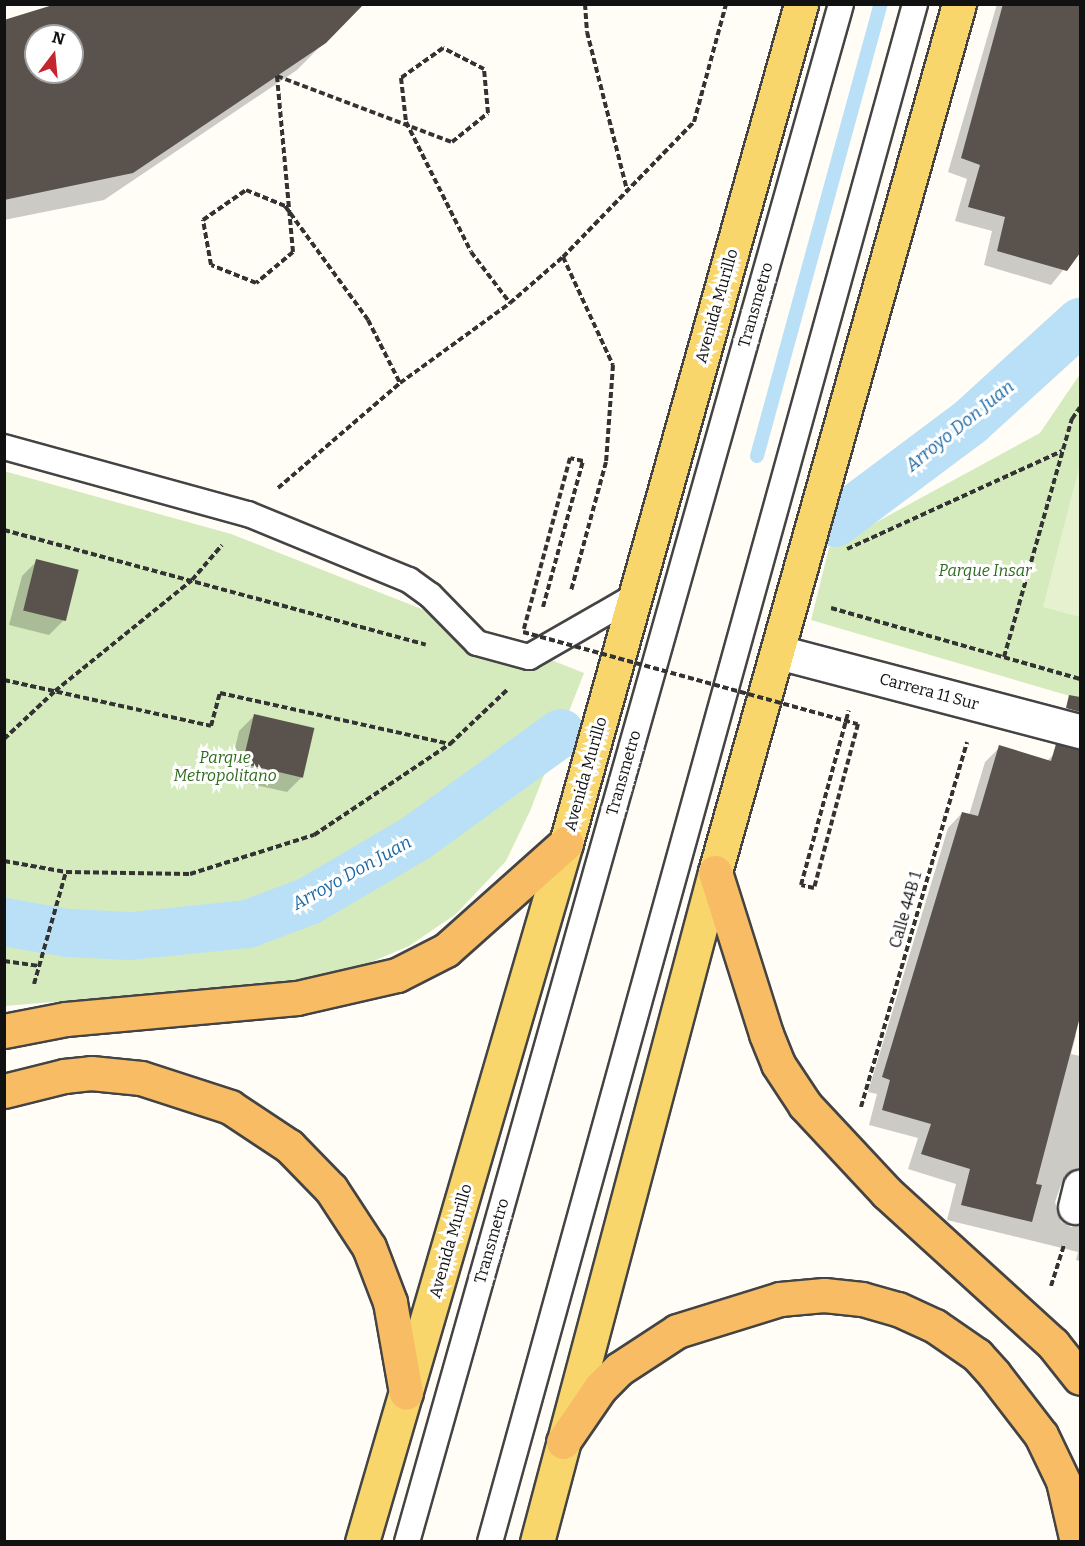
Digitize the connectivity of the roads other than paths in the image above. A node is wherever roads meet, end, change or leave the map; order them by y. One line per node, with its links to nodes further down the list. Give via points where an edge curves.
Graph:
1 (801, 4): 6 (main road, Avenida Murillo)
2 (841, 4): 17 (lane, Transmetro)
3 (915, 4): 18 (lane)
4 (959, 4): 7 (main road)
5 (4, 447): 6 (lane, via 248,514 409,580 430,595 477,643 529,657)
6 (637, 595): 9 (main road, Avenida Murillo)
7 (778, 652): 8 (street, Carrera 11 Sur); 10 (main road)
8 (1080, 730)
9 (566, 843): 11 (highway, via 446,950 397,975 297,998 66,1019); 14 (main road, Avenida Murillo)
10 (715, 872): 13 (highway, via 756,1008 778,1064 795,1091 857,1164 1053,1344); 15 (main road)
11 (4, 1030)
12 (4, 1091): 14 (highway, via 73,1075 141,1077 230,1107 289,1146 331,1189 369,1247 390,1302)
13 (1080, 1378)
14 (406, 1393): 16 (main road, Avenida Murillo)
15 (563, 1442): 19 (main road); 20 (highway, via 600,1388 619,1369 677,1331 780,1299 824,1295 862,1299 898,1309 935,1326 977,1355 994,1374 1041,1435 1063,1480)
16 (362, 1542)
17 (407, 1542)
18 (490, 1542)
19 (537, 1542)
20 (1077, 1542)

